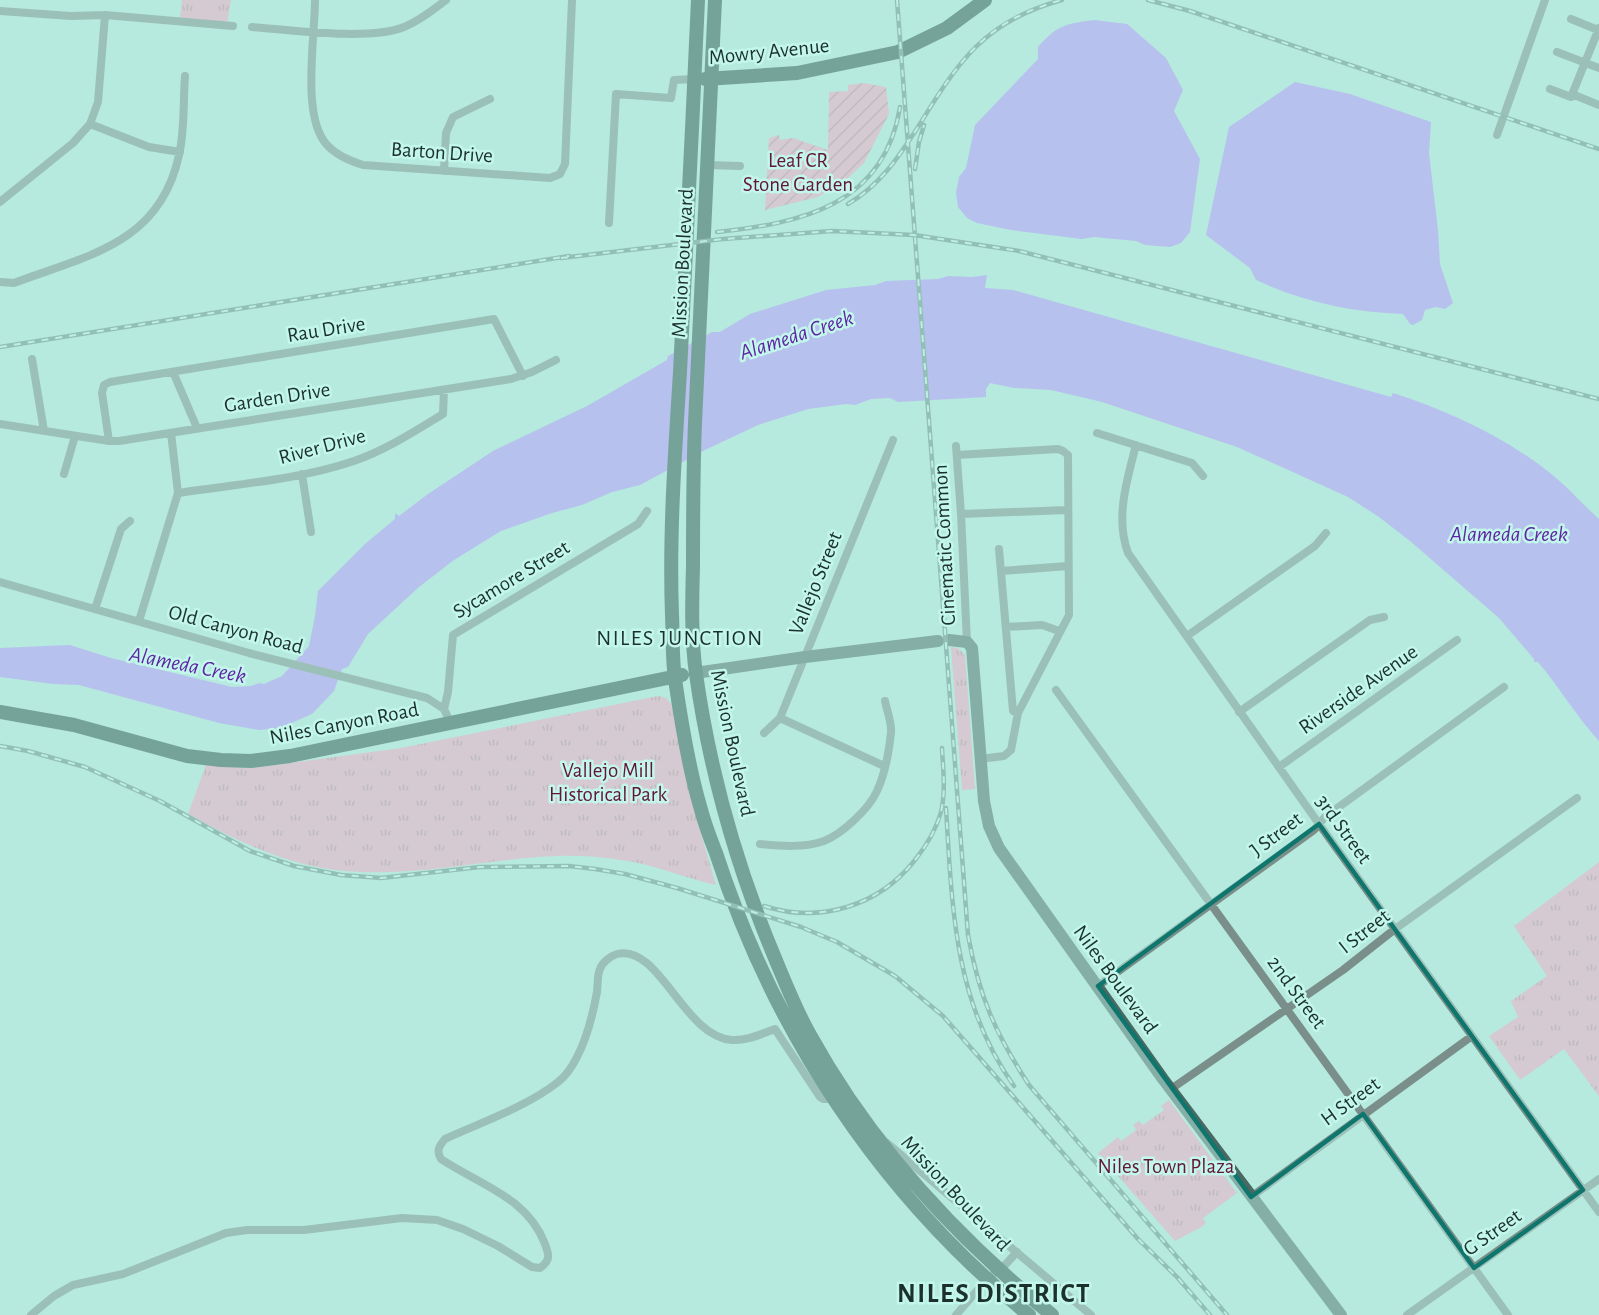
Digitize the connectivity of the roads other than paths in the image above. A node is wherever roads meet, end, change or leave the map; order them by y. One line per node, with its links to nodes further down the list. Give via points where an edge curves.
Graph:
1 (315, 0): 15 (street)
2 (446, 0): 15 (street, via 415,22 389,32)
3 (572, 0): 32 (street, Barton Drive, via 565,164 560,174 550,178)
4 (698, 0): 21 (main road, Mission Boulevard)
5 (715, 0): 22 (main road, Mission Boulevard)
6 (977, 0): 17 (main road, Mowry Avenue, via 920,37)
7 (985, 0): 17 (main road, Mowry Avenue, via 922,41 897,52)
8 (1545, 0): 28 (street)
9 (0, 11): 10 (street)
10 (105, 15): 12 (street); 27 (street, via 99,102)
11 (1571, 19): 14 (street)
12 (233, 26)
13 (252, 27): 15 (street)
14 (1599, 29): 18 (street)
15 (315, 32): 32 (street, Barton Drive, via 310,99 326,144 346,160 363,165)
16 (1557, 52): 18 (street)
17 (849, 63): 22 (main road, Mowry Avenue, via 797,73)
18 (1585, 63): 19 (street); 24 (street)
19 (1599, 68)
20 (185, 76): 29 (street)
21 (694, 79): 22 (main road, Mowry Avenue); 34 (street, via 675,80 671,98 616,94); 74 (main road, Mission Boulevard, via 673,486)
22 (712, 79): 30 (main road, Mission Boulevard)
23 (1551, 89): 24 (street)
24 (1571, 96): 26 (street)
25 (490, 99): 32 (street, via 453,117 446,133)
26 (1599, 105)
27 (90, 124): 29 (street, via 149,147); 33 (street, via 73,143)
28 (1497, 135)
29 (180, 152): 35 (street, via 172,181 159,206 137,230 114,245 14,283)
30 (708, 165): 31 (street); 73 (main road, Mission Boulevard, via 693,475)
31 (740, 166)
32 (444, 171)
33 (0, 202)
34 (609, 223)
35 (0, 282)
36 (32, 359): 43 (street)
37 (556, 360): 39 (street, Garden Drive)
38 (173, 372): 39 (street, Rau Drive, via 494,319); 42 (street); 48 (street, Rau Drive, via 100,386)
39 (523, 376): 40 (street, Garden Drive)
40 (444, 390): 42 (street, Garden Drive); 51 (street, River Drive, via 443,414 402,439 354,460)
41 (0, 424): 43 (street, Garden Drive)
42 (197, 428): 44 (street, Garden Drive)
43 (44, 431): 46 (street, Garden Drive)
44 (171, 433): 48 (street, Garden Drive); 53 (street)
45 (1097, 433): 49 (street)
46 (75, 436): 48 (street, Garden Drive); 50 (street)
47 (893, 440): 72 (street, Vallejo Street)
48 (109, 441)
49 (1136, 445): 52 (street, via 1192,463); 69 (street, 3rd Street, via 1123,499 1125,545)
50 (64, 474)
51 (302, 474): 53 (street, River Drive); 58 (street)
52 (1203, 476)
53 (178, 493): 66 (street)
54 (1067, 510): 56 (street); 56 (street, Cinematic Common, via 1068,455 1063,451 956,451); 61 (street)
55 (647, 511): 78 (street, Sycamore Street, via 638,524 453,635)
56 (962, 514): 71 (street, Cinematic Common)
57 (130, 521): 64 (street, via 121,529)
58 (312, 532)
59 (1326, 534): 69 (street, via 1315,546)
60 (999, 549): 62 (street)
61 (1068, 566): 62 (street); 68 (street, via 1069,615)
62 (1001, 571): 67 (street)
63 (0, 582): 64 (street, Old Canyon Road)
64 (95, 609): 66 (street, Old Canyon Road)
65 (1384, 618): 80 (street, via 1370,620)
66 (138, 621): 78 (street, Old Canyon Road, via 427,698)
67 (1006, 627): 68 (street, via 1042,626); 81 (street, via 1013,711)
68 (1059, 631): 81 (street)
69 (1187, 636): 80 (street, 3rd Street)
70 (1457, 640): 87 (street, Riverside Avenue)
71 (967, 642): 72 (main road, via 943,641); 85 (main road, Niles Boulevard, via 972,648)
72 (806, 657): 73 (main road); 82 (street, Vallejo Street)
73 (695, 673): 74 (main road, Niles Canyon Road); 98 (main road, Mission Boulevard, via 720,797 762,928 800,1015)
74 (675, 676): 83 (main road, Niles Canyon Road); 97 (main road, Mission Boulevard, via 699,806 728,891 777,1003)
75 (1504, 687): 89 (street, J Street)
76 (1056, 690): 91 (street, 2nd Street)
77 (885, 701): 86 (street, via 891,731)
78 (444, 709): 83 (street)
79 (0, 712): 83 (main road, Niles Canyon Road, via 74,725 187,756 221,760 290,756)
80 (1239, 712): 87 (street, 3rd Street)
81 (1018, 713): 85 (street, via 1011,750 1004,756)
82 (780, 718): 84 (street, Vallejo Street); 86 (street)
83 (451, 724)
84 (764, 733)
85 (980, 759): 93 (main road, Niles Boulevard, via 986,812 999,848)
86 (884, 766): 90 (street, via 877,792 843,829 824,840 799,846)
87 (1279, 767): 89 (street, 3rd Street)
88 (1577, 798): 92 (street, I Street)
89 (1319, 824): 91 (street, J Street); 92 (street, 3rd Street)
90 (760, 844)
91 (1210, 904): 93 (street, J Street); 94 (street, 2nd Street)
92 (1395, 929): 94 (street, I Street); 95 (street, 3rd Street)
93 (1098, 986): 96 (main road, Niles Boulevard)
94 (1287, 1009): 96 (street, I Street); 99 (street, 2nd Street)
95 (1472, 1036): 99 (street, H Street); 104 (street, 3rd Street)
96 (1171, 1089): 105 (main road, Niles Boulevard)
97 (833, 1098): 98 (street); 102 (main road, Mission Boulevard); 111 (street, via 820,1097 775,1029 745,1040 716,1036 701,1027 647,963 618,954 600,969 591,1023 578,1056 559,1081 438,1146 441,1159 515,1202 532,1218 549,1255 540,1268 437,1220 402,1218 304,1230 247,1230 226,1233 123,1274 73,1286)
98 (854, 1104): 100 (main road, Mission Boulevard)
99 (1363, 1114): 105 (street, H Street); 108 (street, 2nd Street)
100 (872, 1129): 101 (main road, Mission Boulevard); 107 (street)
101 (896, 1161): 102 (main road); 109 (main road, Mission Boulevard, via 929,1201)
102 (884, 1170): 110 (main road, Mission Boulevard, via 928,1222)
103 (1599, 1179): 104 (street, G Street)
104 (1583, 1190): 106 (street, 3rd Street); 108 (street, G Street)
105 (1251, 1197): 116 (main road, Niles Boulevard)
106 (1599, 1212)
107 (1017, 1252): 109 (street); 115 (street)
108 (1474, 1268): 117 (street, G Street); 118 (street, 2nd Street)
109 (999, 1270): 110 (street); 114 (main road, Mission Boulevard)
110 (987, 1279): 112 (street); 113 (main road, Mission Boulevard)
111 (31, 1315)
112 (956, 1315)
113 (1029, 1315)
114 (1052, 1315)
115 (1091, 1315)
116 (1341, 1315)
117 (1407, 1315)
118 (1508, 1315)

